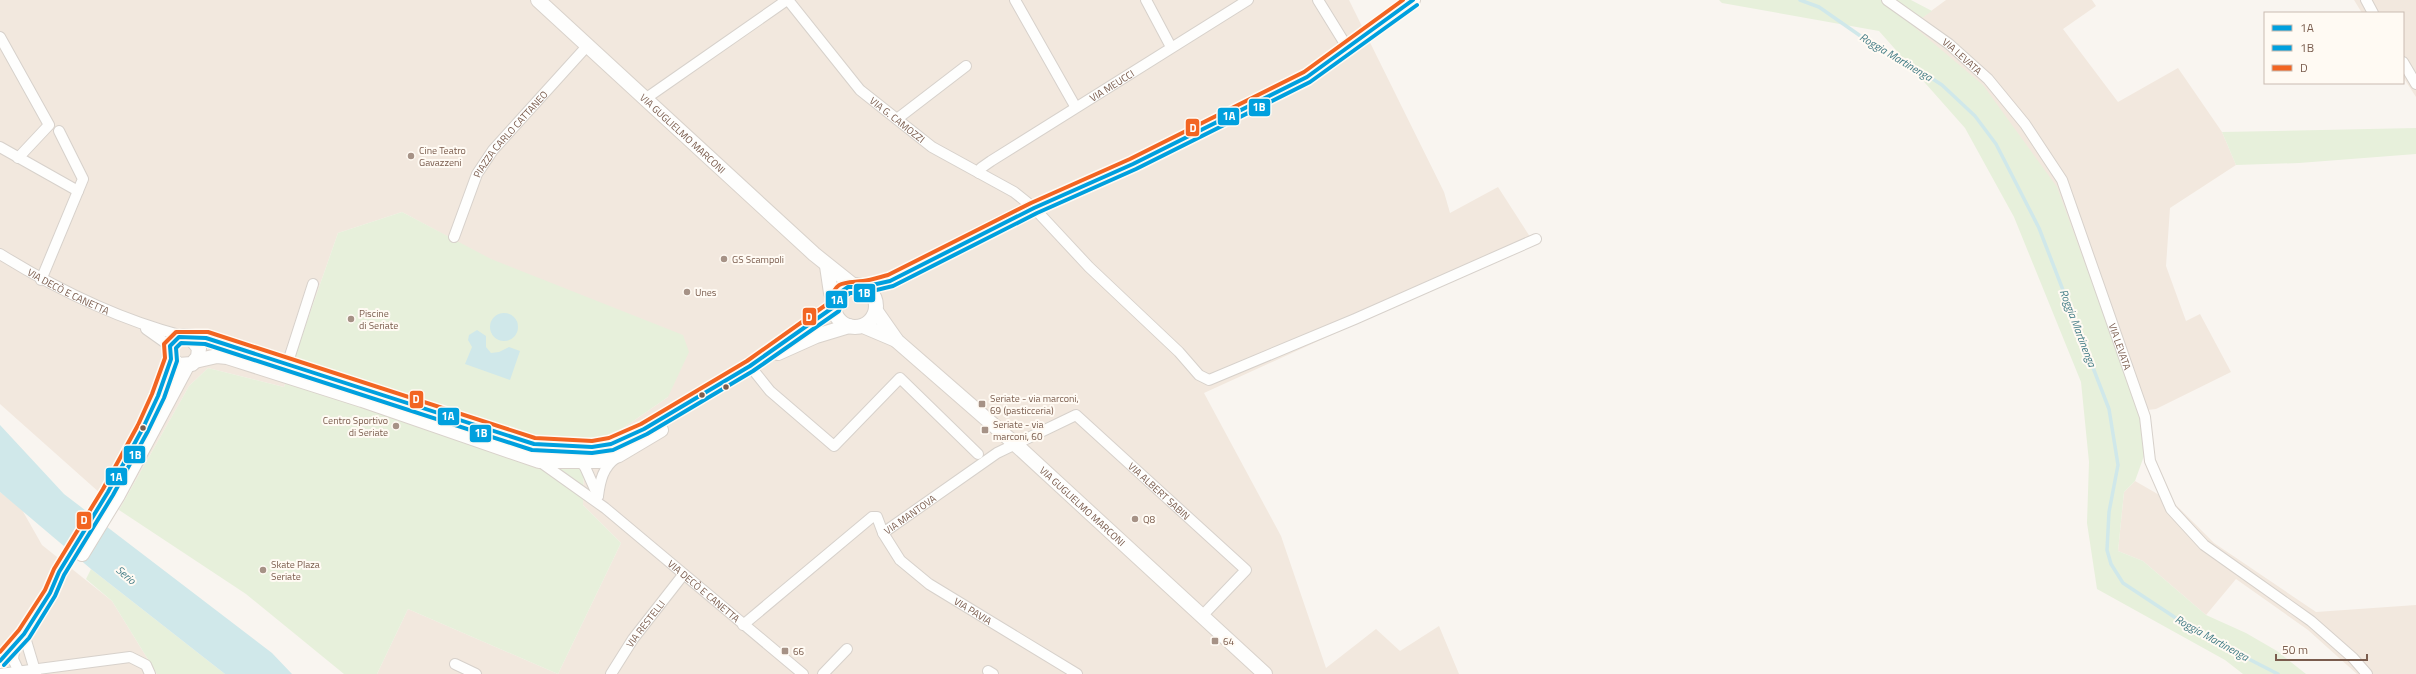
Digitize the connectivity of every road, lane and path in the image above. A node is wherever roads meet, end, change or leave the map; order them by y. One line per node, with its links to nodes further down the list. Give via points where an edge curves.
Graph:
1 (538, 0): 12 (street, VIA GUGLIELMO MARCONI)
2 (787, 0): 18 (street, VIA G. CAMOZZI); 20 (street, VIA G. CAMOZZI, via 860,90)
3 (1015, 0): 19 (street)
4 (1146, 0): 13 (street)
5 (1248, 0): 13 (street, VIA MEUCCI)
6 (1318, 0): 14 (street)
7 (1413, 0): 14 (street)
8 (1887, 0): 75 (street, VIA LEVATA, via 1949,44 1988,79 2025,124 2062,180 2145,417 2150,461 2170,509 2204,545 2311,621)
9 (2366, 0): 10 (street)
10 (2373, 12)
11 (0, 37): 23 (street, via 49,125)
12 (588, 45): 18 (street, VIA GUGLIELMO MARCONI); 27 (street, PIAZZA CARLO CATTANEO, via 493,150 477,174)
13 (1172, 47): 19 (street, VIA MEUCCI)
14 (1347, 47): 26 (street, via 1307,77 1252,106 1133,164)
15 (2404, 64): 17 (street)
16 (966, 66): 20 (street)
17 (2416, 84)
18 (645, 99): 30 (street, VIA GUGLIELMO MARCONI)
19 (1075, 106): 24 (street, VIA MEUCCI, via 990,161)
20 (897, 119): 24 (street, VIA G. CAMOZZI, via 932,147)
21 (59, 131): 25 (street, via 83,179)
22 (0, 147): 23 (street)
23 (18, 158): 25 (street)
24 (979, 173): 26 (street, VIA G. CAMOZZI, via 1014,192)
25 (78, 191): 31 (street)
26 (1034, 208): 28 (street, VIA G. CAMOZZI, via 1089,267 1199,375 1209,380); 32 (street)
27 (454, 237)
28 (1536, 239)
29 (0, 254): 31 (street, VIA DECÒ E CANETTA)
30 (827, 266): 34 (street, VIA GUGLIELMO MARCONI); 35 (street)
31 (41, 280): 37 (street, VIA DECÒ E CANETTA)
32 (890, 281): 34 (street); 36 (street)
33 (313, 284): 44 (street)
34 (859, 286): 35 (street, via 843,290); 36 (street, via 871,293)
35 (835, 303): 38 (street, via 838,317); 45 (street)
36 (876, 308): 39 (street, via 869,322); 41 (street, VIA GUGLIELMO MARCONI)
37 (140, 325): 40 (street, VIA DECÒ E CANETTA); 42 (street, VIA DECÒ E CANETTA)
38 (849, 326): 39 (street); 45 (street, via 816,336)
39 (863, 326): 41 (street, VIA GUGLIELMO MARCONI)
40 (186, 337): 42 (street, via 175,339); 43 (street, via 199,348); 44 (street, VIA DECÒ E CANETTA, via 206,338)
41 (897, 341): 48 (street, VIA GUGLIELMO MARCONI)
42 (170, 352): 43 (street, via 178,365); 53 (street, via 158,396)
43 (191, 364): 51 (street, VIA DECÒ E CANETTA, via 217,356 227,357); 53 (street)
44 (287, 365): 47 (street, VIA DECÒ E CANETTA)
45 (750, 366): 46 (street); 49 (street, via 770,391 834,446 900,378)
46 (690, 401): 47 (street, via 644,429 618,441 592,448 534,444); 50 (street, via 671,423)
47 (458, 420): 52 (street, VIA DECÒ E CANETTA, via 489,435)
48 (1014, 443): 56 (street, VIA MANTOVA); 58 (street, VIA GUGLIELMO MARCONI); 58 (street, VIA ALBERT SABIN, via 1076,415 1246,570)
49 (978, 454)
50 (619, 455): 52 (street, via 599,461); 54 (street, via 608,463)
51 (539, 461): 52 (street); 55 (street, VIA DECÒ E CANETTA)
52 (580, 461): 54 (street, VIA DECÒ E CANETTA)
53 (113, 494): 60 (street)
54 (598, 496): 55 (street, VIA DECÒ E CANETTA)
55 (605, 508): 57 (street, VIA DECÒ E CANETTA)
56 (883, 533): 59 (street, VIA MANTOVA, via 877,517 872,517); 73 (street, VIA PAVIA, via 900,560 929,584)
57 (683, 575): 59 (street, VIA DECÒ E CANETTA); 70 (street, VIA RESTELLI, via 633,639)
58 (1201, 617): 74 (street, VIA GUGLIELMO MARCONI)
59 (743, 625): 71 (street, VIA DECÒ E CANETTA)
60 (19, 639): 62 (street); 63 (street); 65 (street, via 13,659); 66 (street)
61 (848, 649): 72 (street)
62 (0, 656)
63 (0, 661)
64 (455, 664): 69 (street)
65 (19, 672): 66 (street); 67 (street)
66 (36, 672): 68 (street, via 130,657 146,665)
67 (0, 674)
68 (150, 674)
69 (476, 674)
70 (611, 674)
71 (803, 674)
72 (823, 674)
73 (1077, 674)
74 (1265, 674)
75 (2367, 674)

